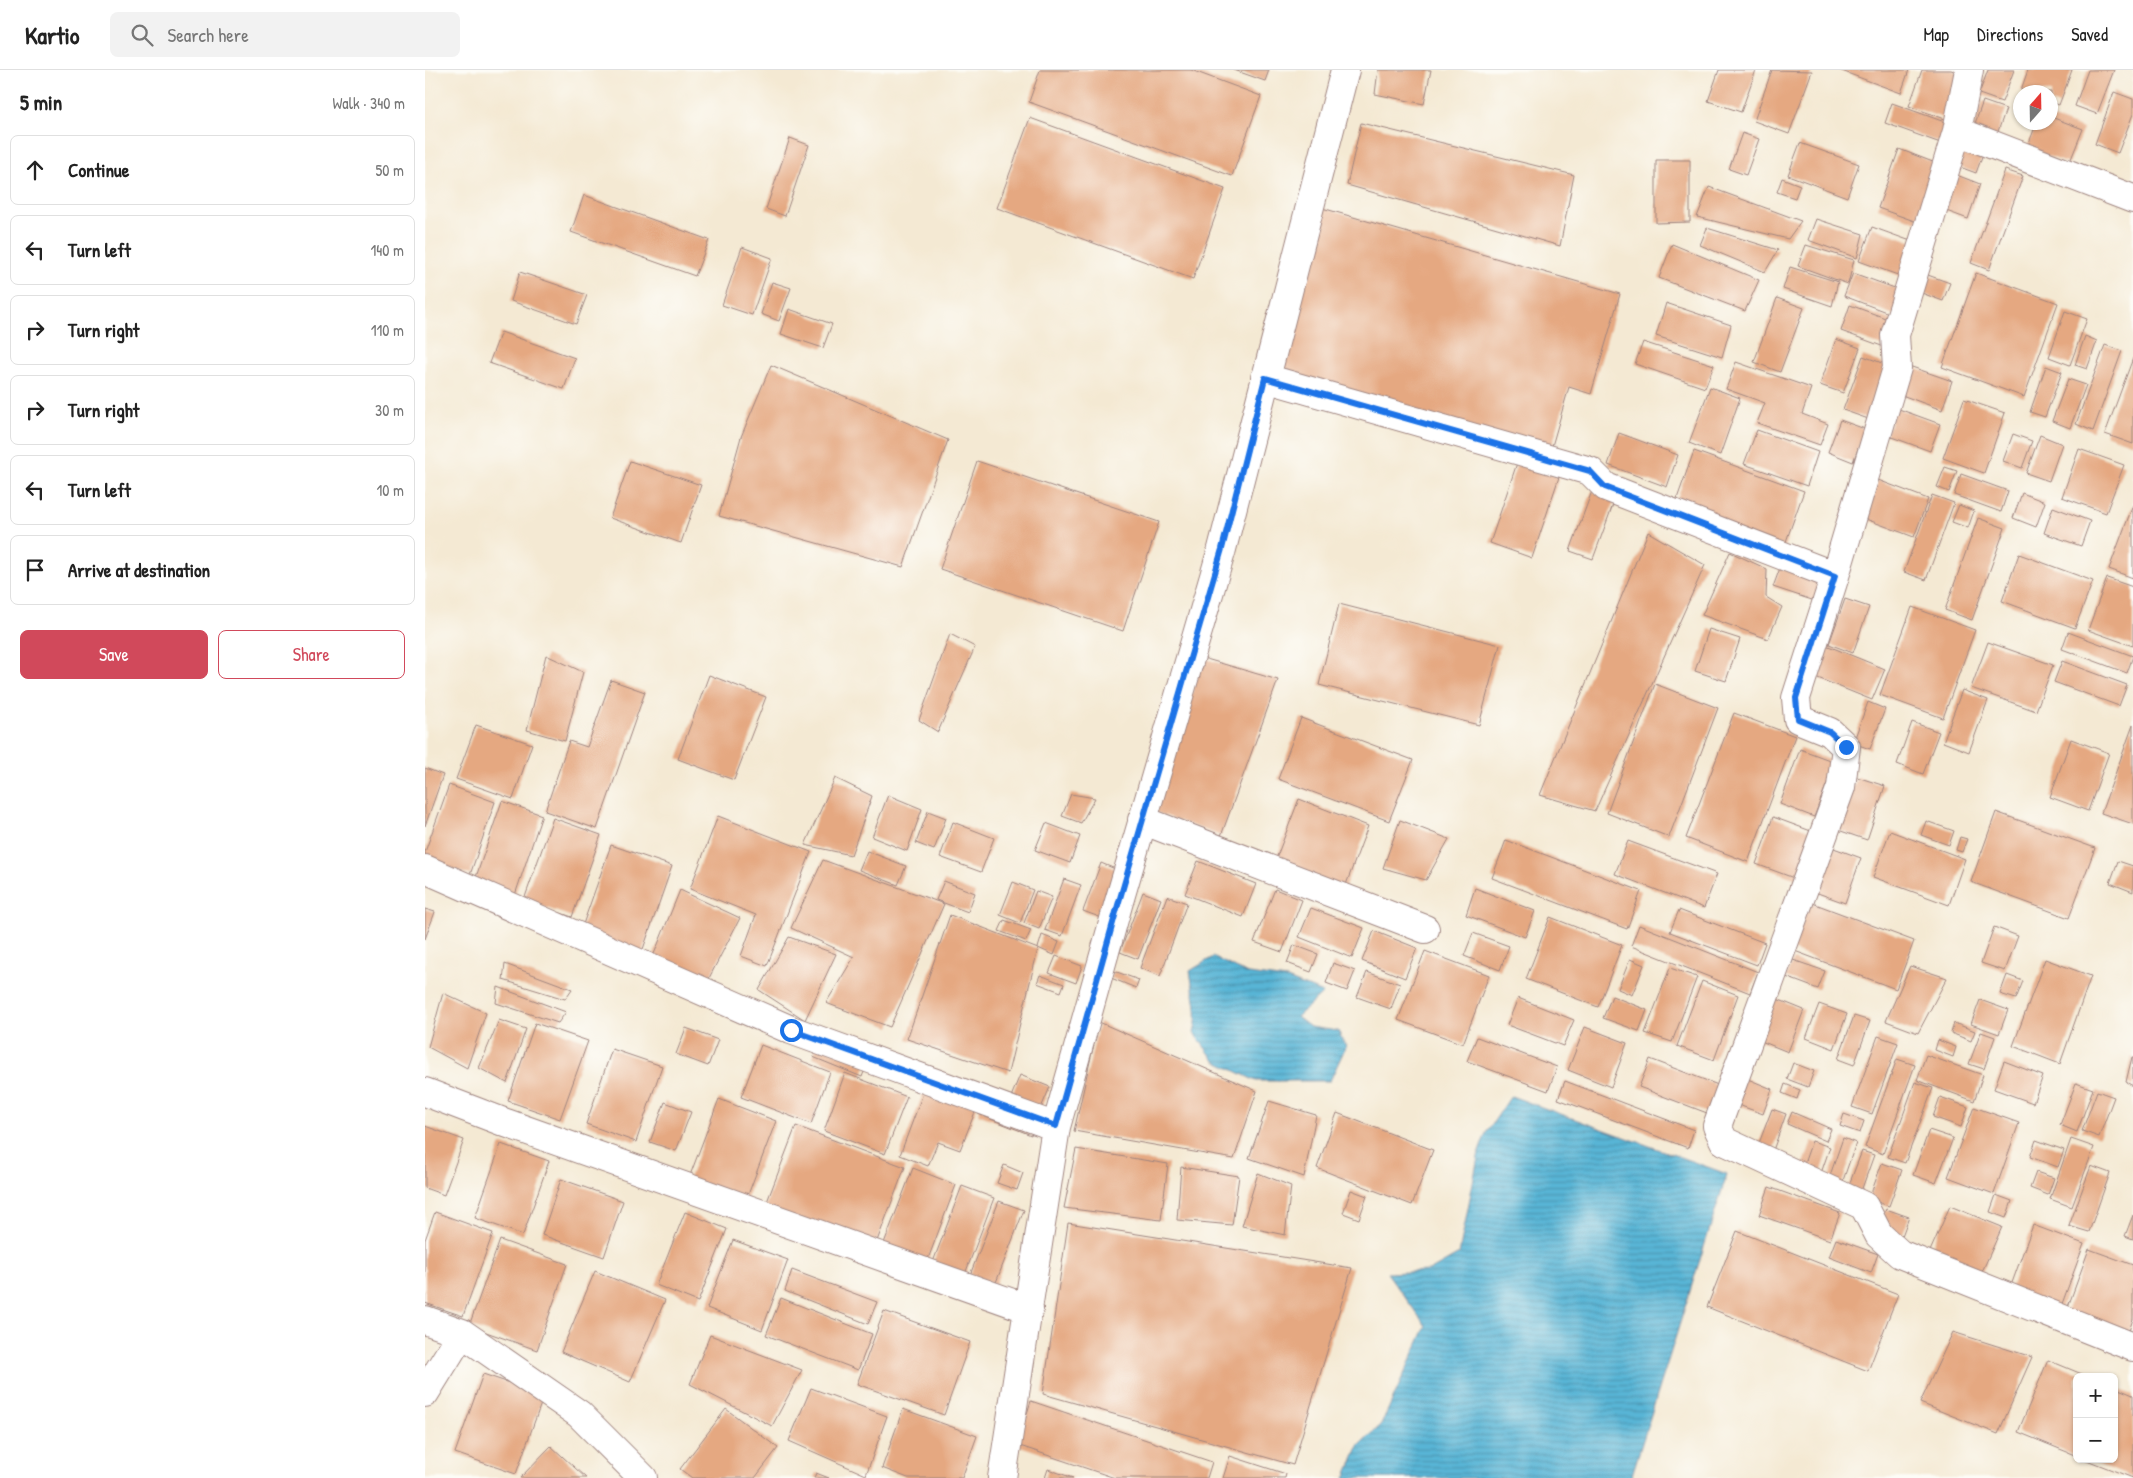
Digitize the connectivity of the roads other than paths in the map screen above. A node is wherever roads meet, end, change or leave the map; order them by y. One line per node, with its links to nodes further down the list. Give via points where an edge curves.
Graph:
1 (1345, 70): 5 (street)
2 (1969, 70): 3 (street)
3 (1957, 131): 4 (street); 6 (street, via 1895,335 1897,368)
4 (2133, 199)
5 (1265, 378): 6 (street, via 1590,471 1605,487); 7 (street, via 1222,549)
6 (1835, 576): 15 (street, via 1796,698 1798,719 1830,732 1846,747 1841,787 1717,1126 1723,1141 1864,1206 1879,1235 1900,1254)
7 (1142, 820): 9 (street); 11 (street)
8 (425, 869): 11 (street, via 791,1030)
9 (1425, 929)
10 (425, 1092): 12 (street, via 505,1124)
11 (1056, 1126): 12 (street)
12 (1029, 1308): 18 (street)
13 (425, 1320): 14 (street)
14 (462, 1333): 16 (street); 17 (street, via 579,1414)
15 (2133, 1347)
16 (425, 1394)
17 (643, 1478)
18 (1003, 1478)

